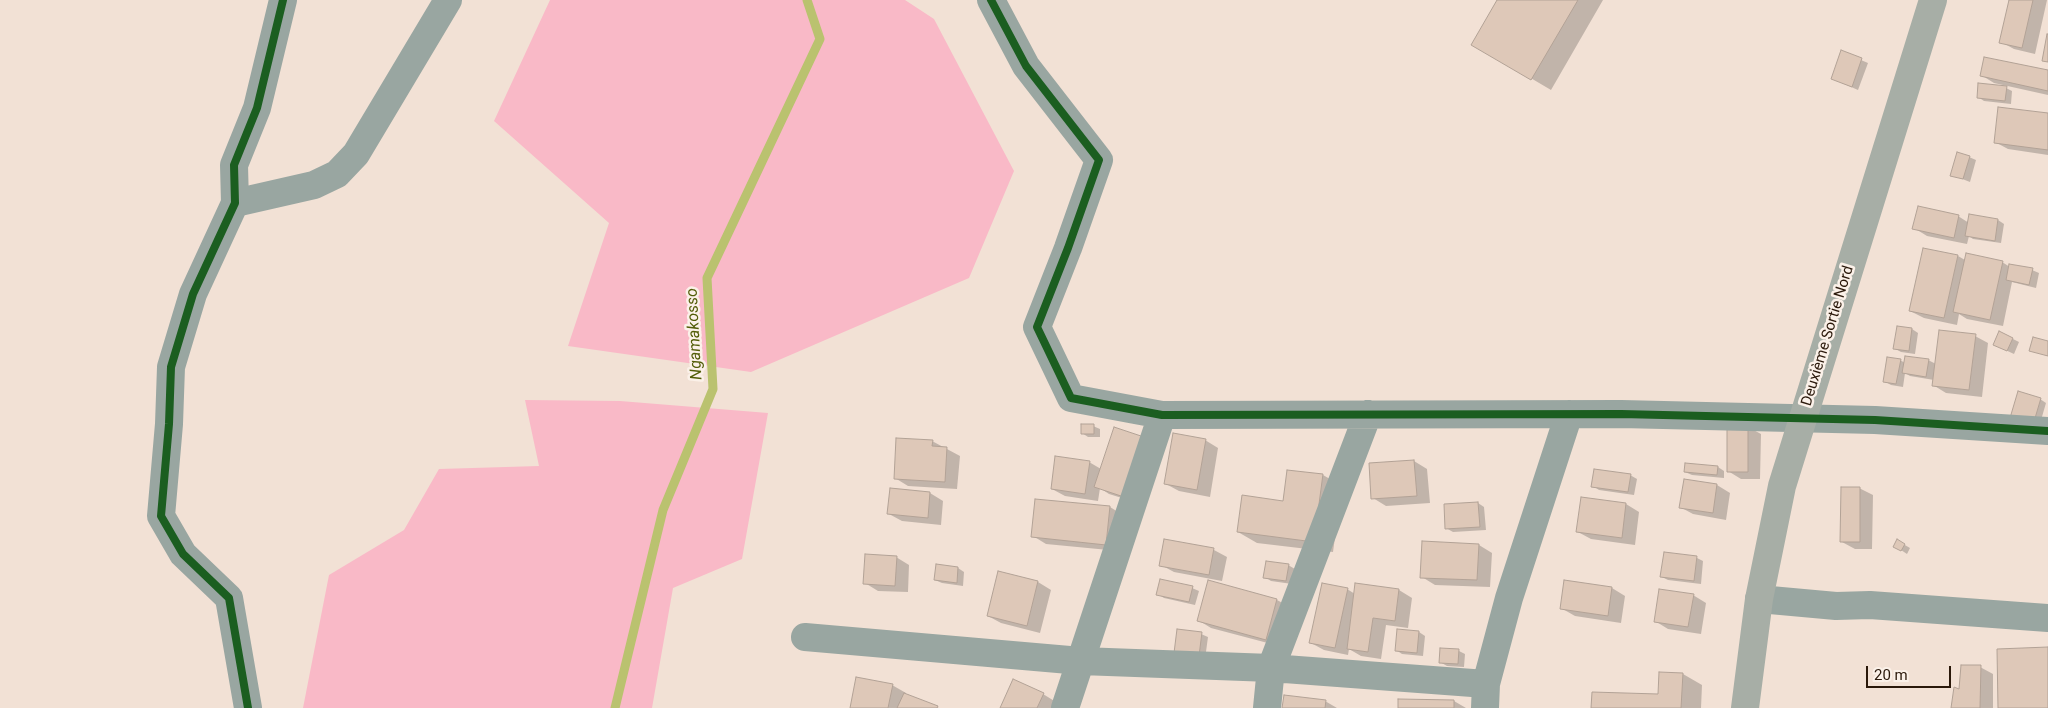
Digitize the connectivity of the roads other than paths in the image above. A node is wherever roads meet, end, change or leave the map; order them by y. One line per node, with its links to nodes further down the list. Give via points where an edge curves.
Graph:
1 (283, 0): 5 (street, via 257,108 234,165)
2 (448, 0): 5 (street, via 356,154 337,174 314,185)
3 (991, 0): 8 (street, via 1026,66 1099,160 1037,327 1071,398)
4 (1933, 0): 9 (main road, Deuxième Sortie Nord)
5 (236, 202): 17 (street, via 193,294 171,367 161,516 183,554 229,598)
6 (1368, 414): 7 (street); 8 (street); 15 (street)
7 (1569, 414): 9 (street); 16 (street, via 1509,598)
8 (1162, 415): 14 (street)
9 (1802, 419): 10 (street, via 1875,420); 11 (main road, Deuxième Sortie Nord, via 1782,486)
10 (2048, 431)
11 (1759, 599): 12 (street); 20 (main road, Deuxième Sortie Nord)
12 (2048, 618)
13 (805, 637): 14 (street)
14 (1080, 661): 15 (street); 18 (street)
15 (1271, 668): 16 (street); 19 (street)
16 (1485, 696)
17 (248, 708)
18 (1065, 708)
19 (1267, 708)
20 (1745, 708)

